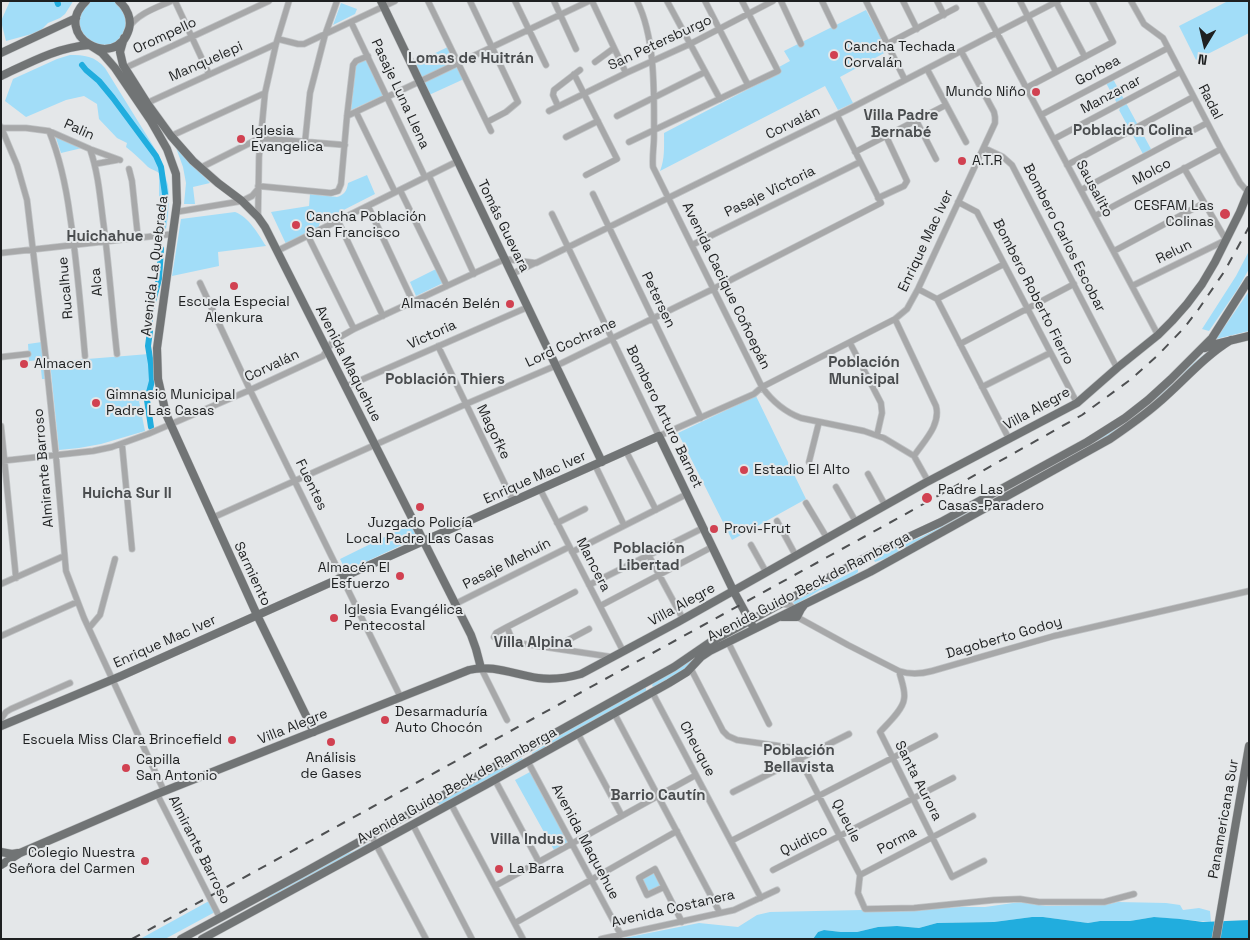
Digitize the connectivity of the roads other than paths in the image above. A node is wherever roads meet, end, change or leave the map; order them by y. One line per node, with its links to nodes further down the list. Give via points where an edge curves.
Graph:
1 (120, 1): 38 (main road, via 127,10)
2 (172, 1): 38 (street, via 142,15)
3 (176, 1): 44 (street)
4 (269, 1): 44 (street, Orompello)
5 (288, 1): 46 (street)
6 (337, 1): 43 (street)
7 (395, 1): 29 (street)
8 (428, 1): 61 (street)
9 (470, 1): 51 (street)
10 (515, 1): 41 (street)
11 (554, 1): 32 (street)
12 (590, 1): 32 (street); 52 (street)
13 (637, 1): 59 (street, Avenida Cacique Coñoepán, via 646,22)
14 (667, 1): 47 (street)
15 (705, 1): 39 (street)
16 (742, 1): 31 (street)
17 (774, 1): 31 (street, San Petersburgo)
18 (781, 1): 48 (street)
19 (822, 1): 37 (street)
20 (866, 1): 49 (street)
21 (903, 1): 40 (street)
22 (937, 1): 33 (street)
23 (980, 1): 42 (street, Sausalito)
24 (1020, 1): 34 (street)
25 (1092, 1): 58 (street, via 1113,42)
26 (1131, 1): 53 (street, Radal, via 1144,24 1163,38)
27 (1057, 2): 34 (street, Corvalán); 58 (street)
28 (82, 3): 35 (main road)
29 (382, 4): 36 (street); 74 (main road, Tomás Guevara)
30 (956, 8): 33 (street)
31 (748, 14): 39 (street, San Petersburgo); 75 (street, via 778,71)
32 (560, 15): 41 (street); 54 (street)
33 (944, 15): 40 (street)
34 (1028, 17): 42 (street, Corvalán); 67 (street)
35 (76, 18): 50 (main road, Avenida La Quebrada, via 79,34); 56 (main road)
36 (351, 22): 43 (street); 57 (street, Pasaje Luna Llena)
37 (834, 26)
38 (129, 27): 45 (main road)
39 (719, 29): 47 (street, San Petersburgo); 75 (street)
40 (917, 29): 49 (street)
41 (529, 30): 51 (street); 62 (street)
42 (997, 33): 55 (street, Corvalán); 76 (street, Sausalito)
43 (324, 35): 46 (street, via 302,44); 105 (street, via 310,93)
44 (192, 37): 63 (street, Orompello); 70 (street)
45 (124, 38): 50 (main road, via 109,48); 63 (main road, via 120,56)
46 (277, 41): 70 (street, Manquelepi); 77 (street)
47 (690, 44): 59 (street, San Petersburgo); 66 (street)
48 (801, 44)
49 (887, 44): 73 (street)
50 (90, 46): 72 (main road, via 77,46 47,55); 134 (main road, Avenida La Quebrada, via 102,53 115,68 168,149 177,184)
51 (492, 47): 61 (street); 94 (street, via 518,102)
52 (614, 48): 60 (street); 69 (street)
53 (1168, 48): 68 (street, Radal); 89 (street, Gorbea)
54 (576, 49)
55 (960, 51): 64 (street, Corvalán); 109 (street, via 995,114 995,123)
56 (1, 54)
57 (368, 56): 79 (street, Pasaje Luna Llena); 90 (street, via 353,65)
58 (1085, 57): 67 (street)
59 (652, 61): 69 (street, San Petersburgo); 81 (street, Avenida Cacique Coñoepán)
60 (595, 62)
61 (458, 64): 74 (street); 94 (street)
62 (546, 66)
63 (125, 68): 83 (main road)
64 (927, 69): 73 (street, Corvalán); 84 (street)
65 (580, 70): 71 (street)
66 (705, 72): 81 (street); 82 (street)
67 (1056, 72): 76 (street)
68 (1180, 72): 80 (street, Radal); 104 (street, Manzanar)
69 (626, 73): 78 (street, San Petersburgo)
70 (209, 74): 83 (street, Manquelepi)
71 (574, 74): 78 (street); 85 (street, via 554,90)
72 (1, 76)
73 (905, 80): 88 (street, Corvalán)
74 (420, 82): 79 (street); 114 (main road, Tomás Guevara)
75 (748, 85): 82 (street)
76 (1026, 88): 89 (street, Sausalito)
77 (265, 93): 100 (street); 103 (street)
78 (584, 93): 85 (street, San Petersburgo); 93 (street)
79 (387, 97): 87 (street); 122 (street, Pasaje Luna Llena)
80 (1193, 97): 95 (street, Radal); 117 (street)
81 (653, 98): 91 (street); 99 (street, Avenida Cacique Coñoepán)
82 (720, 99): 99 (street)
83 (147, 103): 100 (main road)
84 (946, 105): 92 (street); 107 (street)
85 (558, 106): 86 (street, San Petersburgo)
86 (549, 111)
87 (356, 112): 90 (street); 125 (street)
88 (837, 115): 112 (street); 128 (street, Corvalán)
89 (1041, 115): 104 (street, Sausalito)
90 (347, 116): 108 (street)
91 (617, 116)
92 (916, 120): 101 (street); 113 (street)
93 (598, 121): 102 (street); 121 (street, via 617,160)
94 (487, 122): 98 (street)
95 (1207, 123): 111 (street, Radal); 124 (street)
96 (1, 127): 97 (street, Palin); 148 (street, Almirante Barroso, via 24,188)
97 (50, 130): 110 (street, Palin); 145 (street, Rucalhue, via 62,168)
98 (492, 131)
99 (654, 131): 106 (street); 128 (street, Avenida Cacique Coñoepán, via 653,167)
100 (171, 136): 118 (main road)
101 (886, 136): 112 (street); 130 (street, Lord Cochrane, via 907,181)
102 (566, 137)
103 (260, 138): 105 (street); 118 (street); 123 (street)
104 (1054, 139): 117 (street, Sausalito)
105 (305, 142): 108 (street)
106 (629, 142)
107 (966, 142)
108 (345, 145): 123 (street, via 341,186 336,192)
109 (984, 148): 131 (street, Enrique Mac Iver); 159 (street, Bombero Carlos Escobar, via 1012,165)
110 (90, 149): 116 (street, Alca); 116 (street, Palin, via 120,160)
111 (1221, 149): 119 (street, Molco); 126 (street, Radal)
112 (855, 152): 115 (street)
113 (936, 159)
114 (458, 161): 122 (street); 152 (main road, Tomás Guevara)
115 (860, 162): 130 (street); 146 (street, Pasaje Victoria)
116 (95, 164): 144 (street, Alca)
117 (1068, 165): 124 (street, Sausalito)
118 (200, 168): 129 (main road)
119 (1184, 168): 132 (street); 136 (street, Molco)
120 (129, 169): 142 (street)
121 (586, 175)
122 (427, 176): 125 (street); 155 (street, Pasaje Luna Llena)
123 (258, 188): 129 (street); 137 (street)
124 (1081, 190): 136 (street, Sausalito)
125 (397, 191): 133 (street); 160 (street)
126 (1248, 191): 143 (main road, Villa Alegre)
127 (592, 194): 139 (street, Petersen)
128 (668, 198): 139 (street, Corvalán); 146 (street, Avenida Cacique Coñoepán)
129 (242, 201): 134 (street); 137 (main road)
130 (880, 201): 162 (street, Lord Cochrane)
131 (958, 202): 154 (street, Bombero Roberto Fierro, via 977,212); 163 (street, Enrique Mac Iver)
132 (1204, 203): 143 (street); 150 (street)
133 (368, 206): 138 (street); 165 (street)
134 (176, 212): 140 (main road, Avenida La Quebrada)
135 (552, 214): 147 (street, Bombero Arturo Barnet)
136 (1095, 216): 150 (street, Sausalito)
137 (258, 217): 149 (main road, Avenida Maquehue)
138 (338, 221): 141 (street); 168 (street)
139 (609, 227): 147 (street, Corvalán); 169 (street, Petersen)
140 (173, 234): 142 (street); 196 (main road, Avenida La Quebrada, via 157,358 160,391)
141 (308, 236): 149 (street); 171 (street)
142 (138, 238): 144 (street)
143 (1226, 240): 161 (street, Relun); 172 (main road, Villa Alegre, via 1202,284)
144 (106, 242): 145 (street); 183 (street, Alca)
145 (74, 245): 148 (street); 184 (street, Rucalhue)
146 (692, 245): 162 (street, Avenida Cacique Coñoepán)
147 (568, 247): 153 (street, Corvalán); 174 (street, Bombero Arturo Barnet)
148 (33, 250): 151 (street); 204 (street, Almirante Barroso)
149 (277, 251): 179 (main road, Avenida Maquehue)
150 (1114, 251): 161 (street, Sausalito)
151 (1, 254)
152 (505, 259): 153 (street); 155 (street, Corvalán); 156 (main road, Tomás Guevara)
153 (536, 262): 156 (street, Corvalán)
154 (1004, 264): 164 (street); 167 (street, Bombero Roberto Fierro)
155 (474, 274): 160 (street, Corvalán)
156 (512, 274): 166 (main road, Tomás Guevara)
157 (1249, 280): 180 (main road, Avenida Guido Beck de Ramberga, via 1212,338)
158 (200, 283): 191 (street, Fuentes)
159 (1074, 284): 167 (street); 187 (street, Bombero Carlos Escobar)
160 (447, 286): 165 (street, Corvalán)
161 (1132, 286): 172 (street, Sausalito)
162 (713, 289): 169 (street, Lord Cochrane); 189 (street, Avenida Cacique Coñoepán)
163 (918, 289): 164 (street); 170 (street, Enrique Mac Iver, via 907,309)
164 (937, 298): 177 (street)
165 (413, 302): 168 (street, Corvalán)
166 (528, 307): 178 (street, Victoria); 186 (main road, Tomás Guevara)
167 (1027, 308): 177 (street); 181 (street, Bombero Roberto Fierro)
168 (383, 316): 171 (street, Corvalán)
169 (653, 318): 174 (street, Lord Cochrane); 194 (street, Petersen)
170 (895, 320): 176 (street, Enrique Mac Iver); 205 (street, via 938,410 935,424)
171 (354, 329): 179 (street, Corvalán, via 333,341)
172 (1158, 335): 187 (main road, Villa Alegre)
173 (1249, 336): 175 (main road, Avenida Guido Beck de Ramberga)
174 (612, 338): 186 (street, Lord Cochrane); 199 (street, Bombero Arturo Barnet)
175 (1230, 340): 180 (main road, Avenida Guido Beck de Ramberga); 238 (main road, Avenida Guido Beck de Ramberga, via 1157,405 1110,439)
176 (850, 342): 189 (street, Enrique Mac Iver); 198 (street, via 881,403)
177 (960, 344): 190 (street)
178 (438, 346): 188 (street, Victoria); 193 (street, Magofke)
179 (327, 350): 188 (main road, Avenida Maquehue); 191 (street, Corvalán, via 323,356)
180 (1199, 352): 236 (main road, Avenida Guido Beck de Ramberga, via 1148,400 1087,442 941,522)
181 (1050, 353): 190 (street); 192 (street, Bombero Roberto Fierro)
182 (28, 354): 185 (street)
183 (117, 354)
184 (85, 356)
185 (1, 357)
186 (556, 365): 193 (street, Lord Cochrane); 208 (main road, Tomás Guevara)
187 (1117, 368): 192 (main road, Villa Alegre)
188 (345, 386): 202 (main road, Avenida Maquehue)
189 (762, 387): 194 (street, Enrique Mac Iver, via 754,394); 195 (street, Avenida Cacique Coñoepán, via 785,410)
190 (982, 387): 200 (street)
191 (250, 390): 196 (street, Corvalán); 210 (street, Fuentes)
192 (1077, 403): 200 (main road, Villa Alegre)
193 (466, 404): 202 (street, Lord Cochrane); 215 (street, Magofke)
194 (701, 418): 199 (street, Enrique Mac Iver)
195 (820, 422): 198 (street, Avenida Cacique Coñoepán); 207 (street)
196 (170, 425): 201 (street, Corvalán); 220 (main road, Sarmiento)
197 (1, 426): 206 (street)
198 (877, 435): 205 (street, Avenida Cacique Coñoepán)
199 (659, 436): 203 (main road, Enrique Mac Iver); 214 (main road, Bombero Arturo Barnet)
200 (1009, 439): 211 (main road, Villa Alegre)
201 (122, 444): 204 (street, Corvalán); 230 (street)
202 (374, 445): 210 (street, Lord Cochrane); 227 (main road, Avenida Maquehue)
203 (626, 451): 208 (main road, Enrique Mac Iver); 219 (street)
204 (56, 456): 206 (street, Corvalán); 232 (street, Almirante Barroso)
205 (914, 456): 211 (street, Avenida Cacique Coñoepán)
206 (3, 461): 241 (street)
207 (809, 462)
208 (598, 464): 213 (main road, Enrique Mac Iver); 224 (street)
209 (868, 474): 217 (street)
210 (295, 481): 220 (street, Lord Cochrane); 240 (street, Fuentes)
211 (928, 481): 217 (main road, Villa Alegre)
212 (836, 487): 222 (street)
213 (540, 490): 215 (main road, Enrique Mac Iver); 223 (street, Mancera)
214 (687, 494): 219 (street, Pasaje Mehuín); 225 (main road, Bombero Arturo Barnet)
215 (514, 501): 227 (main road, Enrique Mac Iver)
216 (806, 503): 226 (street)
217 (886, 505): 222 (main road, Villa Alegre)
218 (585, 509): 223 (street)
219 (656, 510): 224 (street, Pasaje Mehuín)
220 (212, 518): 252 (main road, Sarmiento)
221 (777, 521): 234 (street)
222 (856, 522): 226 (main road, Villa Alegre)
223 (557, 523): 231 (street, Mancera)
224 (624, 525): 231 (street, Pasaje Mehuín)
225 (704, 528): 229 (main road, Bombero Arturo Barnet); 233 (street)
226 (827, 538): 234 (main road, Villa Alegre)
227 (423, 541): 240 (main road, Enrique Mac Iver); 248 (main road, Avenida Maquehue)
228 (751, 545): 237 (street)
229 (712, 547): 239 (street); 244 (main road, Bombero Arturo Barnet)
230 (132, 549)
231 (571, 549): 243 (street, Mancera); 248 (street, Pasaje Mehuín)
232 (64, 556): 241 (street); 247 (street, Almirante Barroso)
233 (649, 556): 239 (street); 243 (street)
234 (796, 556): 237 (main road, Villa Alegre)
235 (115, 559): 256 (street, via 100,615)
236 (864, 559): 238 (main road); 249 (main road, Avenida Guido Beck de Ramberga)
237 (766, 572): 244 (main road, Villa Alegre)
238 (870, 572): 251 (main road, Avenida Guido Beck de Ramberga, via 807,602)
239 (659, 575): 250 (street); 253 (street)
240 (343, 577): 252 (main road, Enrique Mac Iver); 272 (street, Fuentes)
241 (16, 578): 242 (street)
242 (1, 584)
243 (589, 585): 250 (street, Mancera)
244 (733, 590): 253 (main road, Villa Alegre); 254 (main road, Bombero Arturo Barnet)
245 (1249, 591): 267 (street, Dagoberto Godoy, via 1054,636 932,671 918,674)
246 (575, 592): 255 (street)
247 (77, 602): 256 (street, Almirante Barroso); 259 (street)
248 (455, 604): 265 (main road, Avenida Maquehue, via 472,638)
249 (782, 604): 251 (street, Dagoberto Godoy, via 790,605); 254 (main road, Avenida Guido Beck de Ramberga)
250 (600, 606): 263 (street, Mancera)
251 (795, 613): 258 (main road, Avenida Guido Beck de Ramberga); 267 (street, Dagoberto Godoy)
252 (257, 615): 268 (main road, Enrique Mac Iver); 278 (main road, Sarmiento)
253 (683, 619): 263 (main road, Villa Alegre)
254 (750, 621): 258 (main road, Bombero Arturo Barnet); 269 (main road, Avenida Guido Beck de Ramberga)
255 (508, 627): 260 (street); 260 (street, via 494,637)
256 (89, 628): 268 (street, Almirante Barroso)
257 (589, 629): 262 (street)
258 (755, 629): 261 (main road, Avenida Guido Beck de Ramberga)
259 (1, 636)
260 (513, 642): 262 (street)
261 (728, 642): 266 (main road, Avenida Guido Beck de Ramberga, via 706,654); 276 (street)
262 (553, 648): 264 (street)
263 (623, 651): 264 (main road, Villa Alegre)
264 (612, 657): 265 (main road, Villa Alegre, via 581,674 556,679)
265 (481, 668): 272 (main road, Villa Alegre); 275 (street, Avenida Maquehue)
266 (691, 669): 271 (main road, Avenida Guido Beck de Ramberga); 284 (street, via 728,736 794,748)
267 (899, 671): 285 (street, Santa Aurora, via 904,701 880,732)
268 (113, 679): 277 (main road, Enrique Mac Iver); 290 (street, Almirante Barroso)
269 (647, 682): 271 (main road); 283 (main road, Avenida Guido Beck de Ramberga)
270 (70, 683): 274 (street, via 11,709)
271 (652, 692): 273 (main road, Avenida Guido Beck de Ramberga); 287 (street, Cheuque)
272 (401, 698): 278 (main road, Villa Alegre)
273 (614, 713): 279 (main road, Avenida Guido Beck de Ramberga); 292 (street)
274 (1, 719)
275 (508, 720)
276 (769, 724)
277 (1, 726)
278 (314, 732): 290 (main road, Villa Alegre)
279 (578, 734): 286 (main road, Avenida Guido Beck de Ramberga); 296 (street)
280 (850, 734): 284 (street)
281 (935, 736): 285 (street)
282 (1249, 746): 332 (main road, Panamericana Sur)
283 (522, 752): 286 (main road); 300 (main road, Avenida Guido Beck de Ramberga)
284 (800, 758): 291 (street); 293 (street, Queule)
285 (893, 758): 293 (street); 294 (street, Santa Aurora)
286 (528, 762): 289 (main road, Avenida Guido Beck de Ramberga); 305 (street, Avenida Maquehue)
287 (696, 775): 292 (street); 303 (street, Cheuque)
288 (953, 778): 294 (street, Quidico)
289 (495, 780): 295 (main road, Avenida Guido Beck de Ramberga); 309 (street)
290 (161, 792): 307 (main road, Villa Alegre); 320 (street, Almirante Barroso)
291 (732, 792)
292 (658, 796): 296 (street); 299 (street)
293 (819, 796): 301 (street, Queule); 303 (street)
294 (913, 798): 301 (street, Quidico); 302 (street, Santa Aurora)
295 (451, 804): 298 (main road, Avenida Guido Beck de Ramberga); 314 (street)
296 (622, 816): 305 (street)
297 (973, 816): 302 (street, Porma)
298 (413, 825): 304 (main road, Avenida Guido Beck de Ramberga); 329 (street)
299 (677, 831): 313 (street); 319 (street)
300 (371, 835): 304 (street); 320 (main road, Avenida Guido Beck de Ramberga)
301 (840, 836): 311 (street, Quidico); 312 (street, Queule)
302 (933, 837): 308 (street, Santa Aurora, via 952,877); 312 (street, Porma)
303 (731, 841): 318 (street, Cheuque)
304 (376, 844): 321 (main road, Avenida Guido Beck de Ramberga); 328 (street)
305 (572, 844): 309 (street); 313 (street, Avenida Maquehue)
306 (1, 852): 307 (main road, Villa Alegre)
307 (20, 853): 310 (main road, Villa Alegre)
308 (984, 861)
309 (539, 862): 314 (street)
310 (1, 865)
311 (773, 870)
312 (860, 875): 317 (street, via 858,893 865,908 914,908 1020,899 1104,902)
313 (591, 880): 323 (street); 325 (street, Avenida Maquehue)
314 (495, 886): 323 (street)
315 (664, 887): 315 (street, via 655,869 639,878 647,895); 322 (street)
316 (777, 890): 318 (street, Avenida Costanera)
317 (1134, 894)
318 (761, 898): 319 (street, Avenida Costanera)
319 (720, 913): 322 (street, Avenida Costanera)
320 (220, 918): 321 (main road); 324 (main road); 326 (main road, Avenida Guido Beck de Ramberga)
321 (233, 922): 324 (main road, Avenida Guido Beck de Ramberga)
322 (682, 922): 325 (street, Avenida Costanera)
323 (515, 923): 330 (street)
324 (216, 931): 327 (main road, Avenida Guido Beck de Ramberga)
325 (621, 935): 331 (street, Avenida Costanera)
326 (181, 939)
327 (202, 939)
328 (426, 939)
329 (472, 939)
330 (523, 939)
331 (601, 939)
332 (1216, 939)

